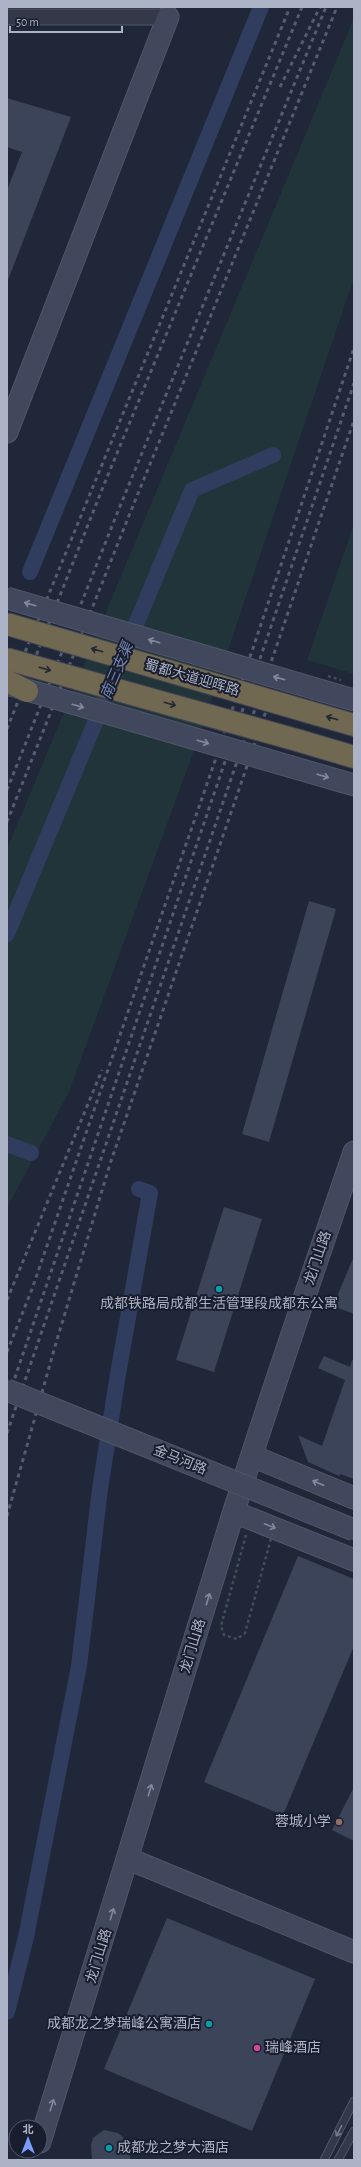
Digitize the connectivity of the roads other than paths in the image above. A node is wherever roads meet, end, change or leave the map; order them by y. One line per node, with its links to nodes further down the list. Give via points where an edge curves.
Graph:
1 (168, 16): 2 (street); 3 (street)
2 (7, 17)
3 (7, 432)
4 (7, 598): 10 (street, one-way to 4, bridge)
5 (7, 624): 11 (highway, 蜀都大道迎晖路, one-way to 5, bridge)
6 (7, 659): 12 (highway, one-way to 12, bridge)
7 (7, 681): 9 (highway, bridge)
8 (7, 684): 9 (street, bridge)
9 (27, 691): 13 (street, one-way to 13, bridge)
10 (354, 700)
11 (354, 725)
12 (354, 757)
13 (354, 785)
14 (354, 1152): 16 (street, 龙门山路)
15 (7, 1390): 19 (street, 金马河路, bridge)
16 (252, 1456): 17 (street, one-way to 16); 18 (street, 龙门山路)
17 (354, 1498)
18 (234, 1512): 20 (street, one-way to 20); 21 (street, 龙门山路, one-way to 18)
19 (354, 1530)
20 (354, 1560)
21 (129, 1858): 22 (street); 24 (street, 龙门山路, one-way to 21)
22 (354, 1952)
23 (354, 2101): 26 (lane, one-way to 26)
24 (47, 2119)
25 (354, 2131): 27 (lane)
26 (324, 2160)
27 (338, 2160)

